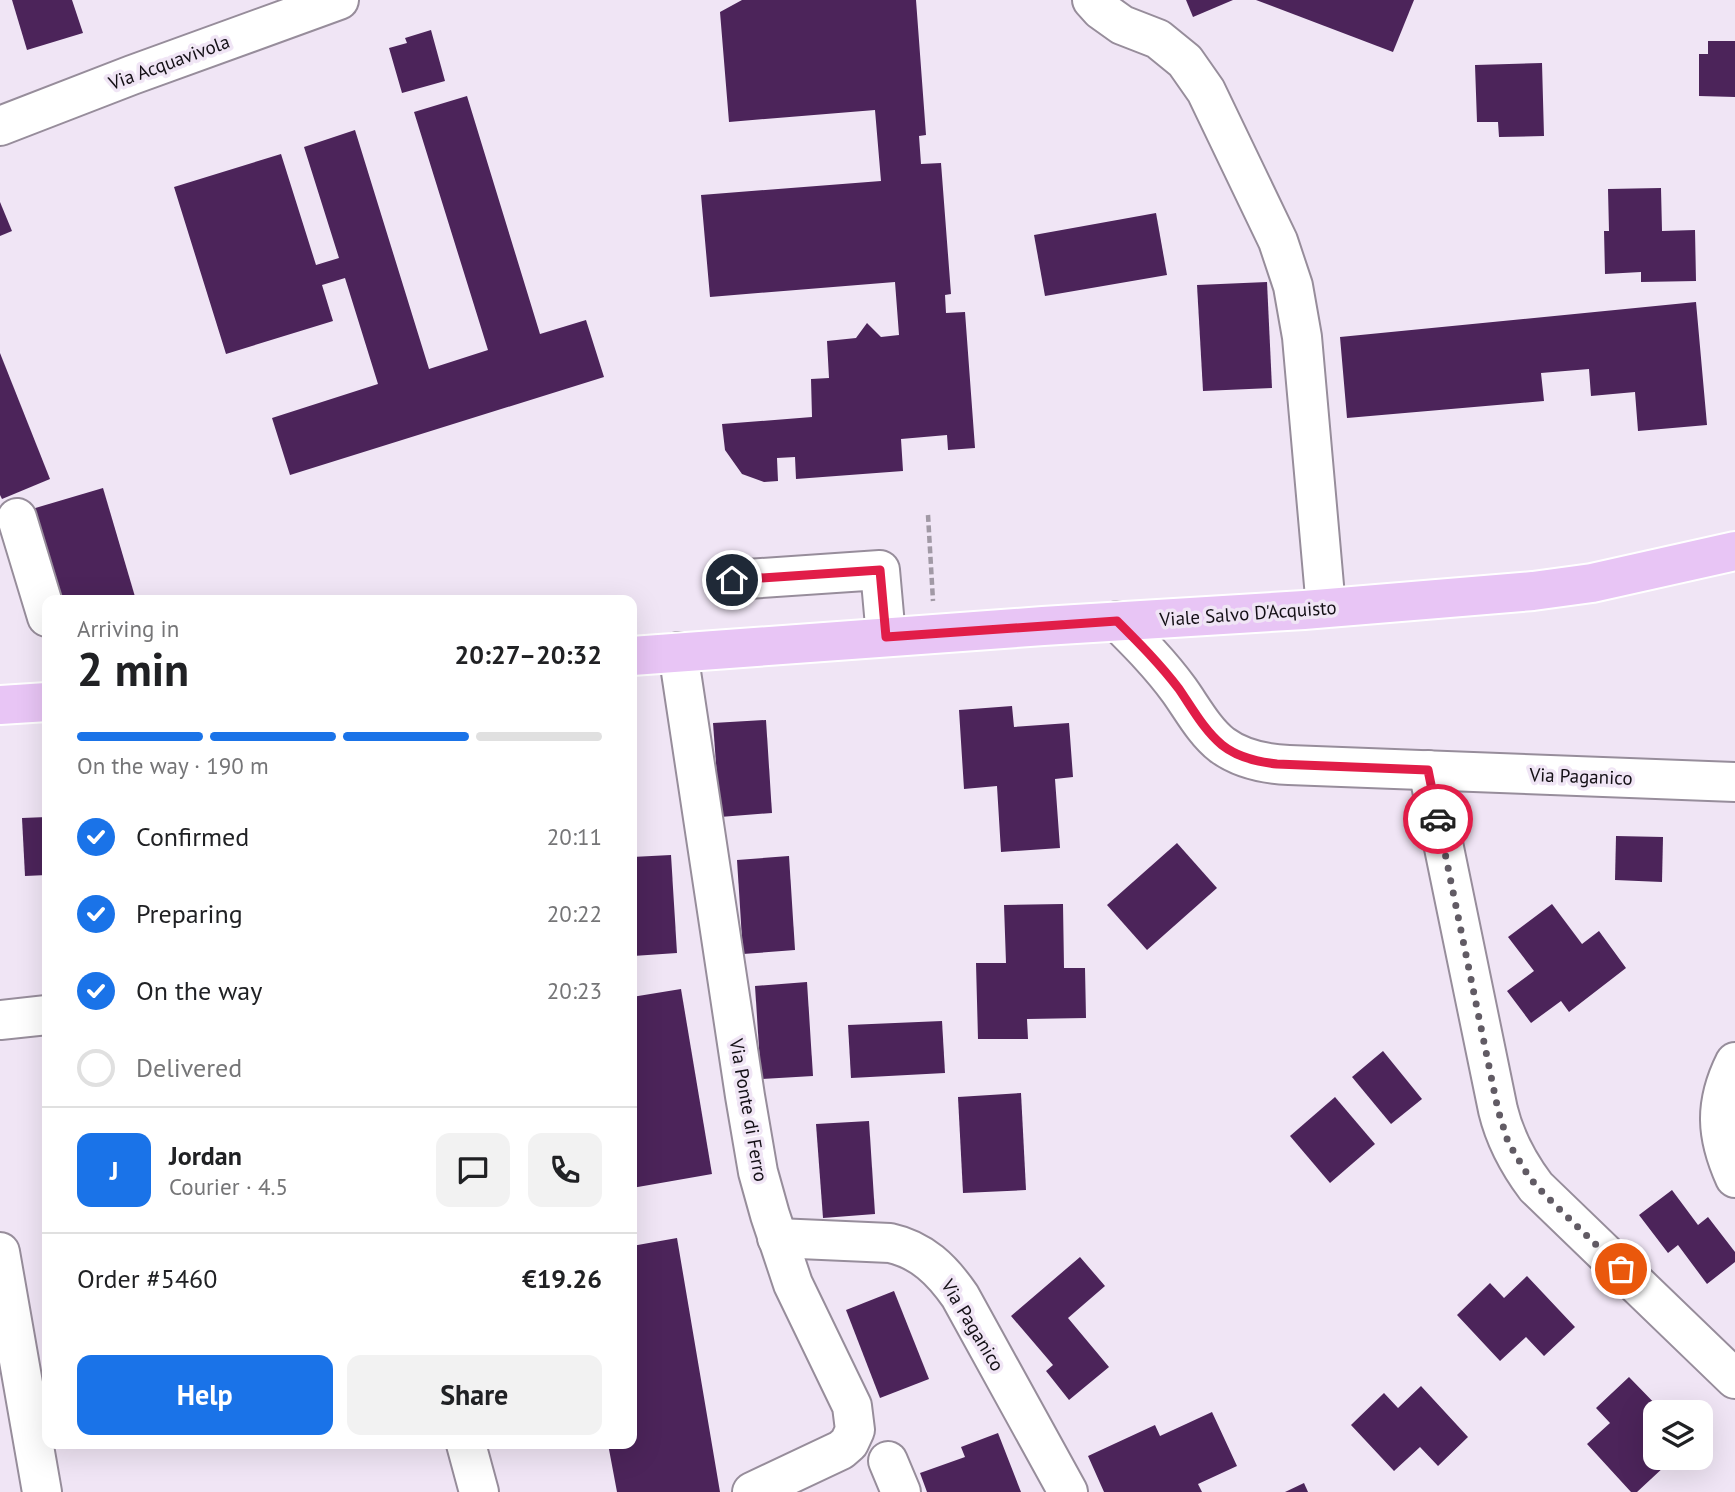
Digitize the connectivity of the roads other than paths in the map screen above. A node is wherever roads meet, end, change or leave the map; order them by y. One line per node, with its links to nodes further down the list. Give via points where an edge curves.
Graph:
1 (268, 0): 4 (street)
2 (339, 0): 4 (street, Via Acquavivola)
3 (1092, 0): 10 (street, via 1122,25 1158,39 1185,61 1206,91 1278,241 1293,286 1302,337)
4 (224, 41): 5 (street, Via Acquavivola)
5 (0, 126)
6 (17, 518): 9 (street)
7 (1735, 551): 10 (main road, Viale Salvo D'Acquisto, via 1552,589)
8 (732, 580): 12 (street, via 880,570)
9 (42, 600)
10 (1326, 608): 11 (main road, Viale Salvo D'Acquisto)
11 (1117, 621): 12 (main road, Viale Salvo D'Acquisto); 17 (street, Via Paganico, via 1159,664 1220,744 1238,754 1277,764)
12 (886, 637): 13 (main road, Viale Salvo D'Acquisto)
13 (678, 652): 14 (main road, Viale Salvo D'Acquisto); 23 (street, Via Ponte di Ferro, via 752,1141)
14 (637, 656)
15 (42, 702): 16 (main road)
16 (0, 705)
17 (1428, 770): 18 (street, Via Paganico); 25 (street, via 1498,1110 1515,1155 1536,1186)
18 (1735, 782)
19 (42, 1016): 20 (street)
20 (0, 1020)
21 (1735, 1062): 22 (street, via 1720,1107 1723,1144)
22 (1735, 1178)
23 (777, 1238): 29 (street, Via Ponte di Ferro, via 801,1302 849,1398 855,1430 841,1450); 30 (street, Via Paganico, via 890,1243 923,1256 940,1270 960,1296)
24 (0, 1252): 27 (street)
25 (1735, 1379)
26 (467, 1449): 28 (street)
27 (43, 1492)
28 (479, 1492)
29 (752, 1492)
30 (1068, 1492)

